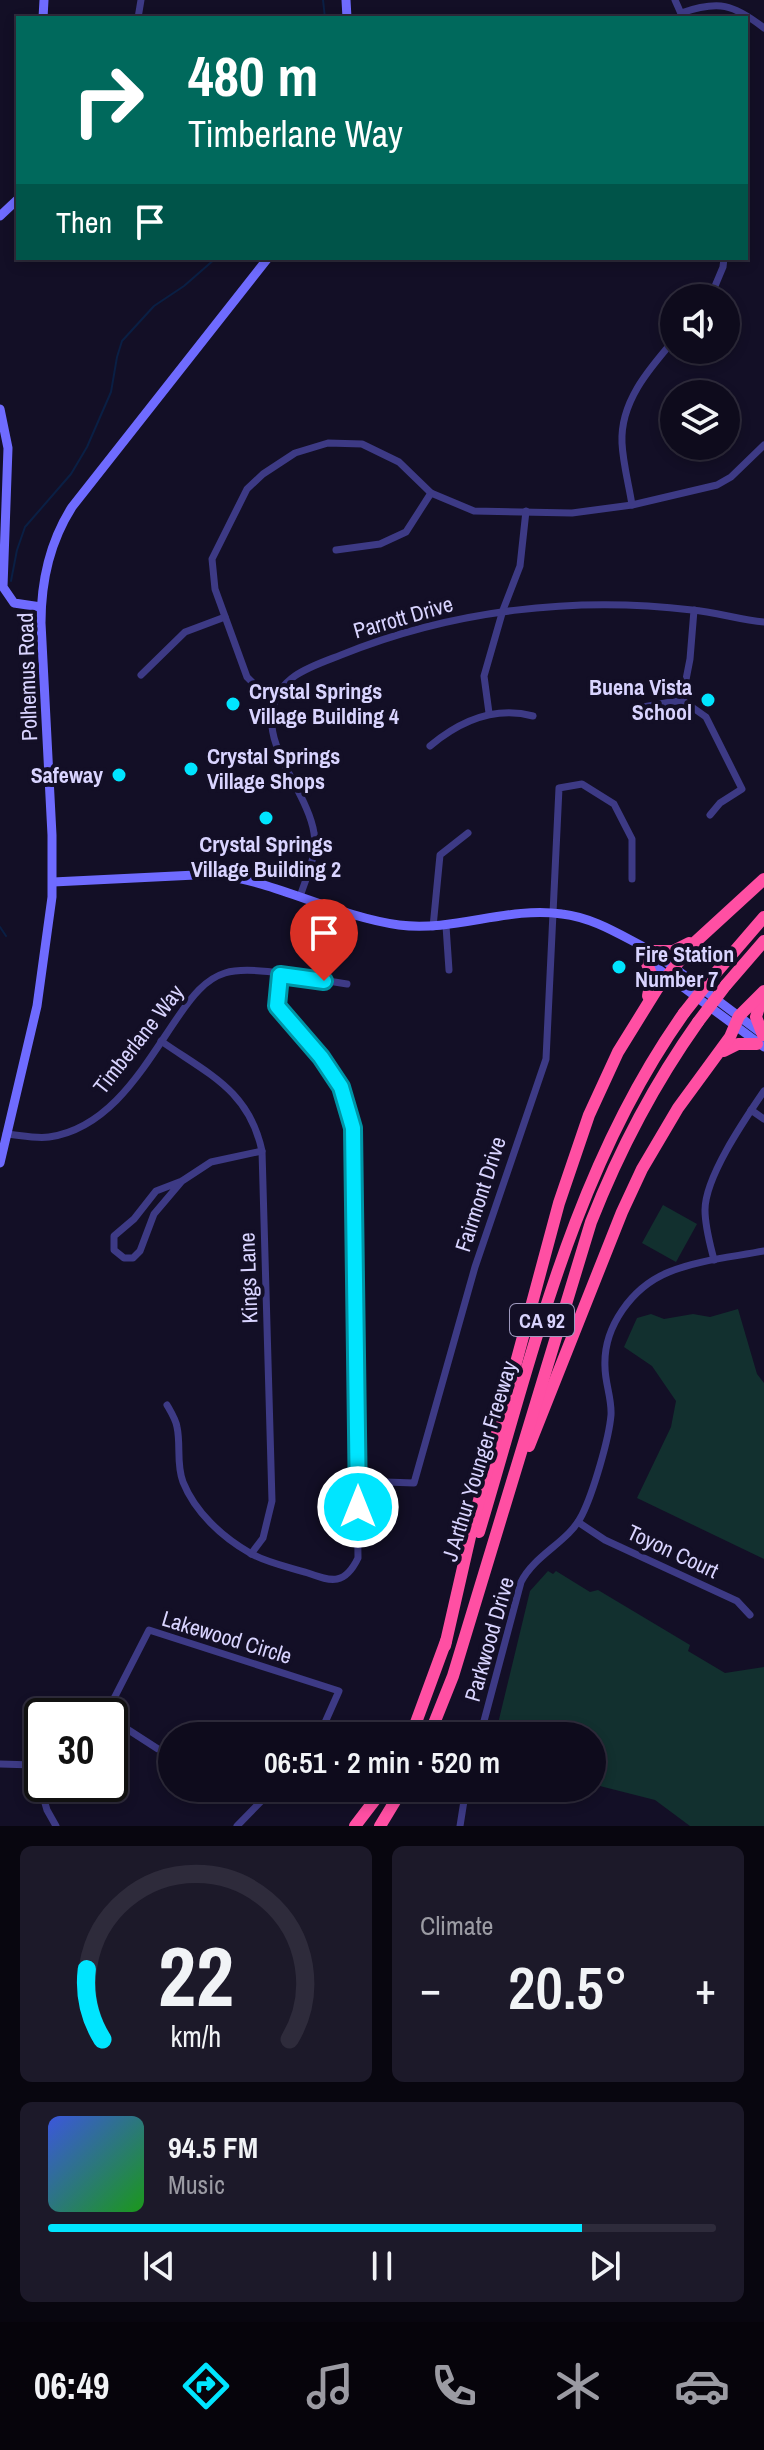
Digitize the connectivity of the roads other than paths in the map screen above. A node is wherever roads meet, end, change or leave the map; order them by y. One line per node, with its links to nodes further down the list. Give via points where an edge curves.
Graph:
1 (675, 0): 2 (street)
2 (682, 16): 3 (street, via 715,4)
3 (745, 16)
4 (16, 201): 5 (street)
5 (0, 216)
6 (266, 260): 16 (street, Polhemus Road, via 72,507 48,559)
7 (724, 260): 8 (street)
8 (716, 284)
9 (660, 356): 13 (street, via 627,407 622,441)
10 (0, 409): 16 (street, via 8,448 3,587 14,603)
11 (764, 445): 13 (street, via 717,485)
12 (431, 493): 14 (street, via 474,511); 15 (street, via 406,532 380,544); 19 (street, via 399,462 362,444 328,443 295,453 247,489 212,559)
13 (632, 505): 14 (street, via 572,513)
14 (526, 511): 17 (street, via 520,566)
15 (336, 550)
16 (41, 607): 32 (street, Polhemus Road)
17 (503, 610): 18 (street, Parrott Drive, via 573,604); 22 (street, Parrott Drive, via 359,648 297,674); 25 (street, via 484,676)
18 (694, 610): 20 (street, Parrott Drive); 23 (street)
19 (225, 617): 21 (street, via 185,632); 22 (street, via 247,677)
20 (764, 622)
21 (141, 675)
22 (276, 697): 33 (street, via 273,734 315,834)
23 (682, 700): 24 (street); 28 (street, via 706,717 742,789)
24 (643, 707)
25 (489, 713): 26 (street); 27 (street, via 445,733)
26 (533, 716)
27 (430, 746)
28 (710, 815)
29 (468, 833): 37 (street, via 440,855)
30 (632, 879): 34 (street, Fairmont Drive, via 632,839 614,804 582,784 559,788)
31 (764, 879): 38 (highway)
32 (53, 882): 33 (street, via 204,873); 54 (street, Polhemus Road, via 41,988)
33 (300, 897): 37 (street, via 384,922)
34 (552, 913): 36 (street); 40 (street, via 594,922); 61 (street, Fairmont Drive, via 546,1059 475,1267 414,1483)
35 (764, 917): 66 (highway, J Arthur Younger Freeway / CA 92, bridge, via 684,1013 625,1108 576,1216)
36 (446, 926): 37 (street); 41 (street)
37 (433, 927)
38 (702, 935): 40 (highway, via 673,951); 42 (highway)
39 (764, 941): 62 (highway, J Arthur Younger Freeway / CA 92, bridge, via 698,1022 645,1107 598,1206)
40 (648, 955): 42 (street); 46 (highway, via 652,979)
41 (449, 970)
42 (671, 972): 46 (highway); 47 (street)
43 (280, 975): 44 (street, Timberlane Way); 49 (street, Timberlane Way, via 224,973 187,1003); 61 (street, via 277,1006 341,1087 353,1128)
44 (347, 984)
45 (764, 993): 47 (highway); 48 (highway, via 756,1017)
46 (638, 1017): 66 (highway, via 606,1076 567,1176)
47 (737, 1022): 48 (street); 50 (highway)
48 (762, 1040): 50 (highway, via 735,1045)
49 (161, 1041): 54 (street, Timberlane Way, via 131,1085 82,1126 49,1138); 55 (street, Kings Lane, via 243,1103)
50 (712, 1061): 62 (highway, via 664,1130 628,1198)
51 (764, 1091): 52 (street)
52 (751, 1110): 53 (street); 59 (street, via 706,1200)
53 (764, 1119)
54 (6, 1134): 56 (street, Polhemus Road)
55 (262, 1151): 57 (street, via 211,1162); 64 (street, Kings Lane, via 272,1501 263,1538)
56 (0, 1163)
57 (182, 1181): 57 (street, via 156,1191 114,1236 114,1250 124,1258 140,1251 154,1214)
58 (764, 1251): 59 (street, Parkwood Drive)
59 (714, 1260): 63 (street, Parkwood Drive, via 654,1279 617,1318 604,1362 609,1426)
60 (167, 1405): 64 (street, via 177,1426 183,1482 204,1517)
61 (357, 1481): 64 (street, via 358,1558 345,1577 329,1580)
62 (502, 1513): 70 (highway, J Arthur Younger Freeway / CA 92)
63 (578, 1522): 65 (street, Toyon Court, via 605,1540 737,1601); 71 (street, Parkwood Drive, via 521,1582)
64 (251, 1554)
65 (750, 1615)
66 (445, 1646): 69 (highway, J Arthur Younger Freeway / CA 92)
67 (116, 1698): 68 (street, Lakewood Circle, via 149,1630 339,1691)
68 (325, 1722)
69 (416, 1722)
70 (434, 1722)
71 (484, 1722)
72 (128, 1730): 73 (street)
73 (158, 1749)
74 (24, 1763): 75 (street)
75 (0, 1764)
76 (45, 1802): 83 (street)
77 (260, 1802): 84 (street)
78 (374, 1802): 85 (highway)
79 (396, 1802): 86 (highway)
80 (400, 1802): 87 (highway)
81 (464, 1802): 82 (street)
82 (462, 1825)
83 (56, 1826)
84 (237, 1826)
85 (358, 1826)
86 (380, 1826)
87 (390, 1826)

